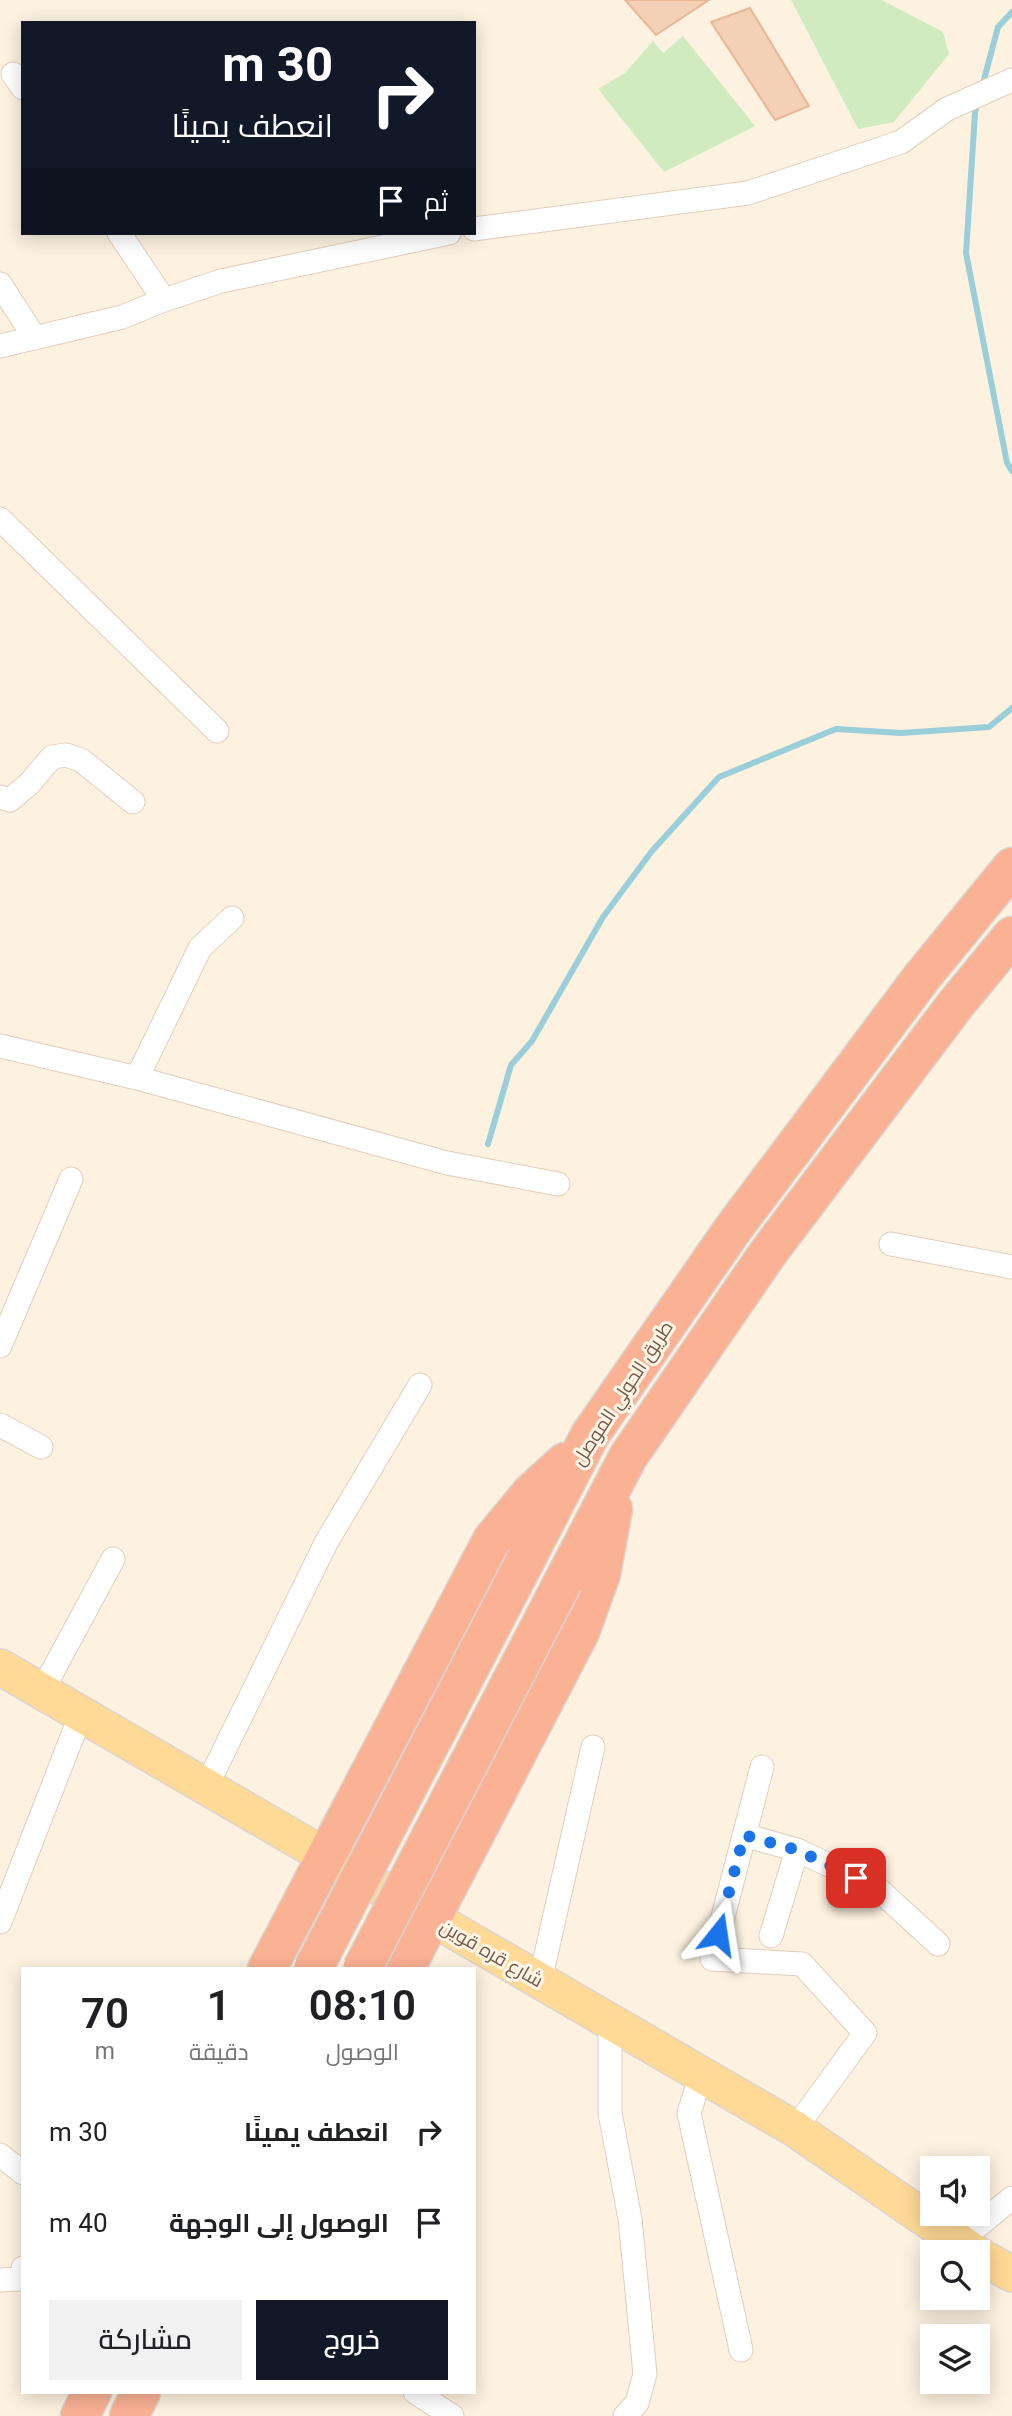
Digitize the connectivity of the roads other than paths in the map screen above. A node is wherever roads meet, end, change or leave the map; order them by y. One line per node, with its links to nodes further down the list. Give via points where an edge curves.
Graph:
1 (1011, 80): 2 (street, via 947,109 901,142 748,194)
2 (476, 229)
3 (120, 235): 6 (street)
4 (440, 235): 6 (street, via 221,281)
5 (0, 284): 7 (street)
6 (164, 300): 7 (street, via 122,317)
7 (35, 338): 8 (street)
8 (0, 346)
9 (0, 519): 10 (street)
10 (217, 731)
11 (0, 797): 12 (street, via 10,800 52,757 66,755 81,760)
12 (133, 802)
13 (1012, 867): 25 (highway, طريق الحولي الموصل, via 922,977 733,1228)
14 (232, 918): 17 (street, via 200,948)
15 (1012, 936): 27 (highway, طريق الحولي الموصل, via 768,1254)
16 (0, 1046): 17 (street)
17 (137, 1078): 19 (street, via 447,1163)
18 (71, 1179): 22 (street)
19 (558, 1184)
20 (891, 1244): 21 (street)
21 (1012, 1267)
22 (0, 1346)
23 (419, 1385): 34 (street, via 327,1541)
24 (0, 1425): 26 (street)
25 (590, 1435): 37 (highway, via 522,1503 492,1541); 43 (highway, طريق الحولي الموصل, bridge)
26 (41, 1447)
27 (628, 1457): 38 (highway, via 601,1574 580,1632); 44 (highway, طريق الحولي الموصل, bridge)
28 (113, 1559): 30 (street)
29 (0, 1667): 30 (main road, شارع قره قوين)
30 (42, 1692): 31 (main road, شارع قره قوين)
31 (81, 1714): 34 (main road, شارع قره قوين); 39 (street)
32 (593, 1747): 46 (street)
33 (762, 1766): 35 (street)
34 (206, 1787): 37 (main road, شارع قره قوين)
35 (744, 1835): 36 (street); 49 (street, via 712,1959 802,1964 865,2033)
36 (797, 1850): 40 (street); 41 (street, via 876,1887)
37 (326, 1857): 38 (main road, شارع قره قوين); 42 (highway)
38 (432, 1918): 45 (highway); 46 (main road, شارع قره قوين)
39 (0, 1922)
40 (771, 1936)
41 (938, 1944)
42 (268, 1967)
43 (314, 1967)
44 (363, 1967)
45 (406, 1967)
46 (540, 1981): 47 (main road, شارع قره قوين)
47 (610, 2022): 48 (main road, شارع قره قوين); 64 (street, via 610,2113 630,2219 645,2374 637,2403)
48 (701, 2075): 49 (main road, شارع قره قوين); 59 (street, via 689,2113)
49 (795, 2129): 53 (main road, شارع قره قوين)
50 (0, 2155): 51 (street)
51 (21, 2171)
52 (1012, 2198): 54 (street)
53 (956, 2240)
54 (978, 2240)
55 (990, 2261): 56 (main road, شارع قره قوين)
56 (1012, 2274)
57 (21, 2279): 58 (street)
58 (0, 2280)
59 (741, 2350)
60 (91, 2394): 62 (highway)
61 (418, 2394): 63 (street)
62 (80, 2416)
63 (452, 2416)
64 (625, 2416)

